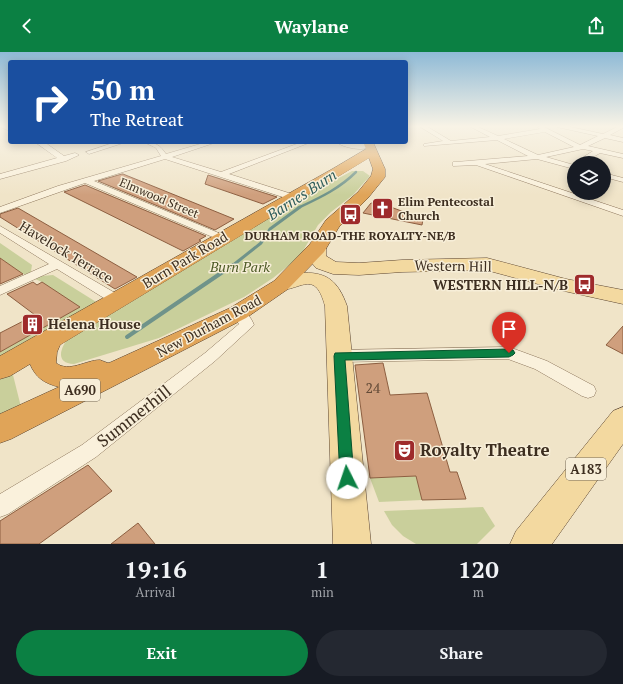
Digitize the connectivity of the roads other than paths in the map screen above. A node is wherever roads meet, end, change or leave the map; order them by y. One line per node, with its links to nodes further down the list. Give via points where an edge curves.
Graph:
1 (50, 149): 18 (street)
2 (99, 149): 12 (street)
3 (159, 149): 16 (street)
4 (191, 149): 16 (street)
5 (289, 149): 23 (street)
6 (363, 149): 22 (highway, Burn Park Road)
7 (369, 149): 25 (highway, via 379,169)
8 (521, 149): 17 (street)
9 (572, 149): 17 (street)
10 (590, 149): 11 (street)
11 (599, 151): 14 (street); 15 (street)
12 (89, 152)
13 (75, 156): 18 (street)
14 (590, 156)
15 (623, 156)
16 (165, 157): 23 (street); 28 (street)
17 (537, 157): 19 (street); 20 (street)
18 (63, 159): 24 (street)
19 (473, 163): 21 (street); 31 (street)
20 (567, 163)
21 (456, 164)
22 (339, 172): 25 (highway, via 363,169 373,172); 29 (highway, Burn Park Road)
23 (220, 175): 29 (street)
24 (0, 177)
25 (378, 177): 34 (highway, New Durham Road / A690, via 332,224)
26 (611, 177): 27 (street)
27 (623, 180)
28 (87, 181): 30 (street); 33 (street, Elmwood Street)
29 (292, 197): 33 (highway, Burn Park Road)
30 (0, 210)
31 (623, 213)
32 (1, 231): 35 (street, Havelock Terrace)
33 (222, 238): 40 (highway, Burn Park Road)
34 (317, 248): 36 (main road, Western Hill, via 316,254 323,264 333,268); 37 (highway, New Durham Road / A690)
35 (57, 264): 38 (street); 40 (street, Havelock Terrace)
36 (359, 269): 39 (main road, Western Hill, via 487,264 564,285); 41 (main road, via 341,278)
37 (281, 285): 41 (main road, via 297,279 318,281 329,288); 42 (highway, New Durham Road / A690)
38 (0, 291)
39 (623, 297)
40 (117, 300): 43 (highway, Burn Park Road)
41 (336, 306): 45 (main road)
42 (238, 313): 44 (highway, New Durham Road / A690); 50 (street, Summerhill, via 247,325 210,357 89,451)
43 (52, 338): 44 (highway, A690, via 44,349 42,363 50,373 65,377 91,374); 46 (highway, Burn Park Road)
44 (161, 351): 49 (highway, New Durham Road / A690)
45 (339, 356): 47 (street, via 509,353 541,365); 51 (main road)
46 (0, 369)
47 (588, 391)
48 (623, 420): 52 (main road, A183)
49 (0, 428)
50 (0, 506)
51 (356, 536)
52 (529, 544)

